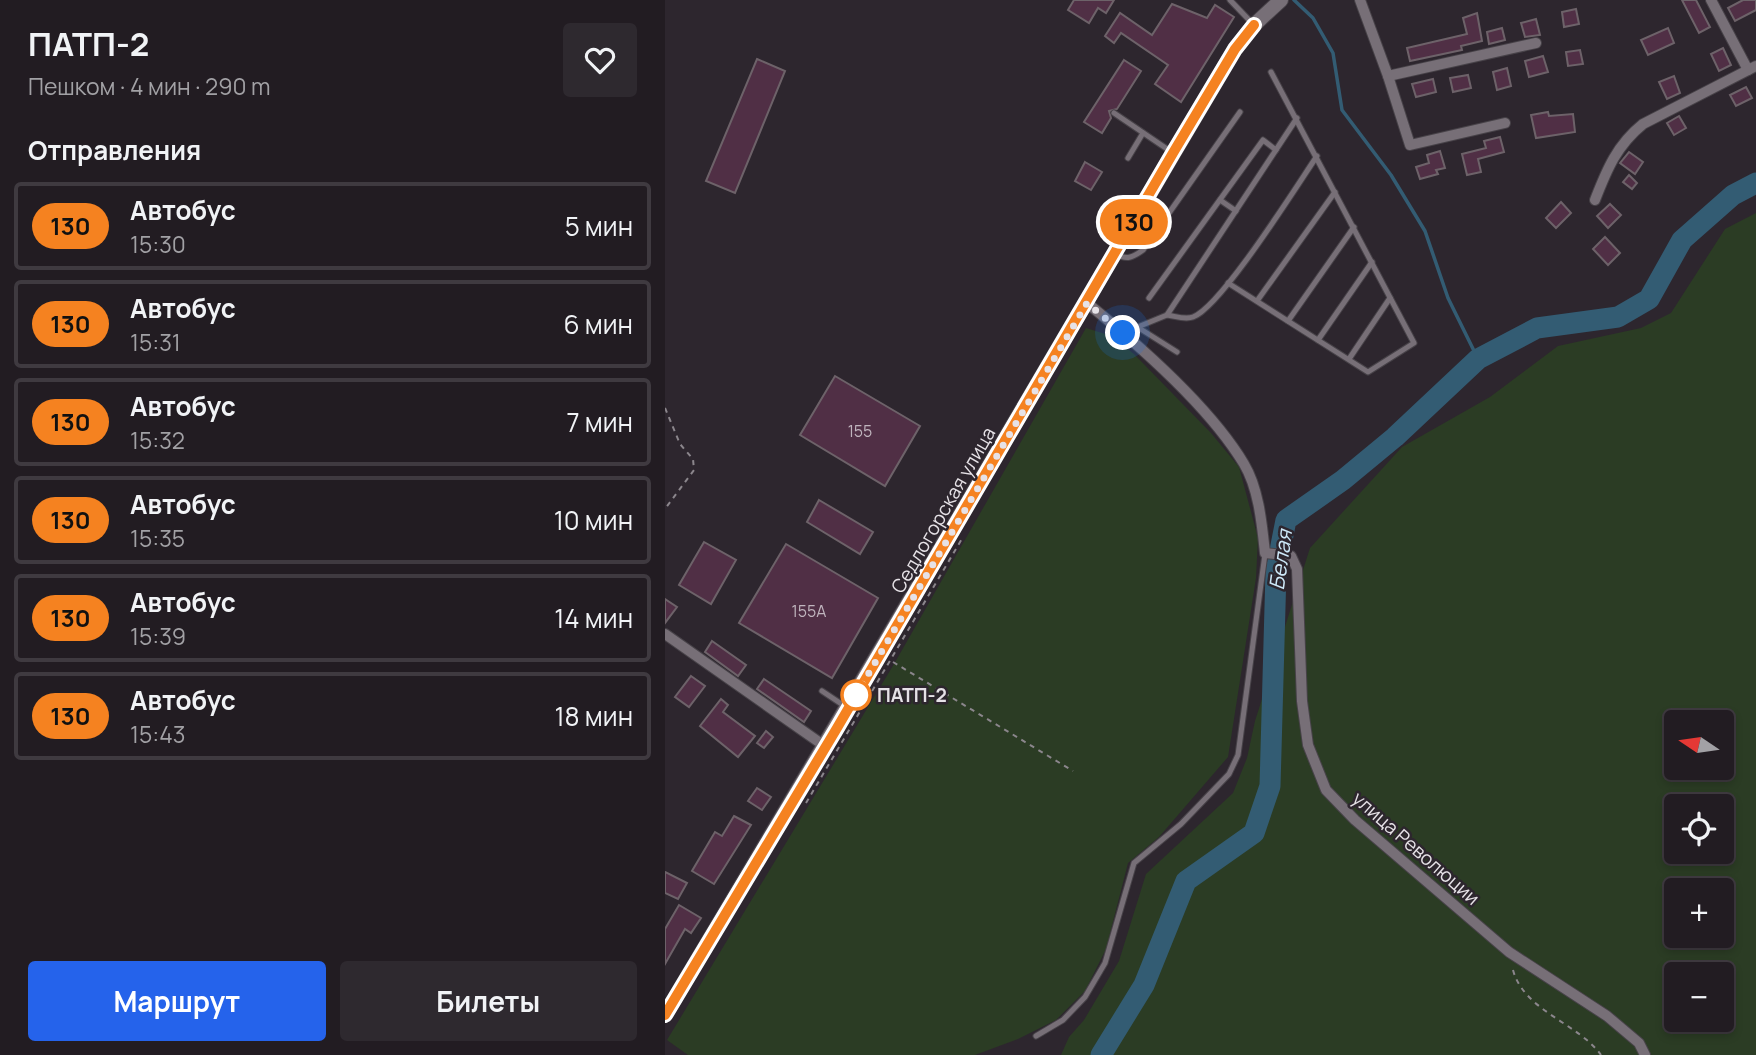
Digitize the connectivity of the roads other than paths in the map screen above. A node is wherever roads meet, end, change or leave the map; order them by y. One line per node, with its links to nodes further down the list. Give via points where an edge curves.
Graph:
1 (1230, 0): 5 (lane)
2 (1281, 0): 5 (street, Седлогорская улица)
3 (1360, 0): 9 (street)
4 (1711, 0): 7 (street)
5 (1254, 25): 16 (street, Седлогорская улица)
6 (1537, 43): 9 (street)
7 (1752, 68): 21 (street, via 1628,136 1616,150)
8 (1271, 72): 12 (lane)
9 (1388, 76): 13 (street, via 1410,145)
10 (1240, 112): 24 (lane, via 1143,250 1133,258)
11 (1114, 113): 14 (lane)
12 (1297, 118): 15 (lane); 17 (lane)
13 (1505, 123)
14 (1143, 133): 16 (lane); 18 (lane)
15 (1276, 150): 20 (lane, via 1263,141); 22 (lane)
16 (1173, 153): 24 (street, Седлогорская улица)
17 (1317, 156): 19 (lane); 26 (lane)
18 (1128, 158)
19 (1335, 192): 23 (lane); 29 (lane)
20 (1220, 200): 22 (lane); 27 (lane)
21 (1595, 200)
22 (1236, 211): 31 (lane)
23 (1354, 227): 25 (lane); 32 (lane)
24 (1115, 254): 30 (street, Седлогорская улица)
25 (1372, 262): 28 (lane); 35 (lane)
26 (1228, 283): 29 (lane); 31 (lane, via 1191,318)
27 (1149, 298)
28 (1390, 298): 37 (lane); 37 (lane, via 1414,344 1369,372)
29 (1257, 301): 32 (lane)
30 (1087, 303): 34 (street); 41 (street, Седлогорская улица)
31 (1167, 315): 33 (lane)
32 (1288, 321): 35 (lane)
33 (1139, 328): 34 (lane); 36 (lane)
34 (1123, 333): 38 (street, via 1214,423 1246,466 1261,516)
35 (1318, 340): 37 (lane)
36 (1177, 352)
37 (1349, 359)
38 (1265, 553): 44 (lane, via 1238,755 1229,774 1181,824 1134,863 1105,963 1085,997 1063,1020); 45 (street, улица Революции, via 1291,556 1297,569 1302,701 1308,745 1326,790 1509,952 1607,1016)
39 (665, 635): 42 (street)
40 (822, 691): 41 (lane)
41 (849, 708): 42 (street, Седлогорская улица)
42 (826, 747): 43 (street, Седлогорская улица)
43 (665, 1015)
44 (1036, 1035)
45 (1645, 1055)

